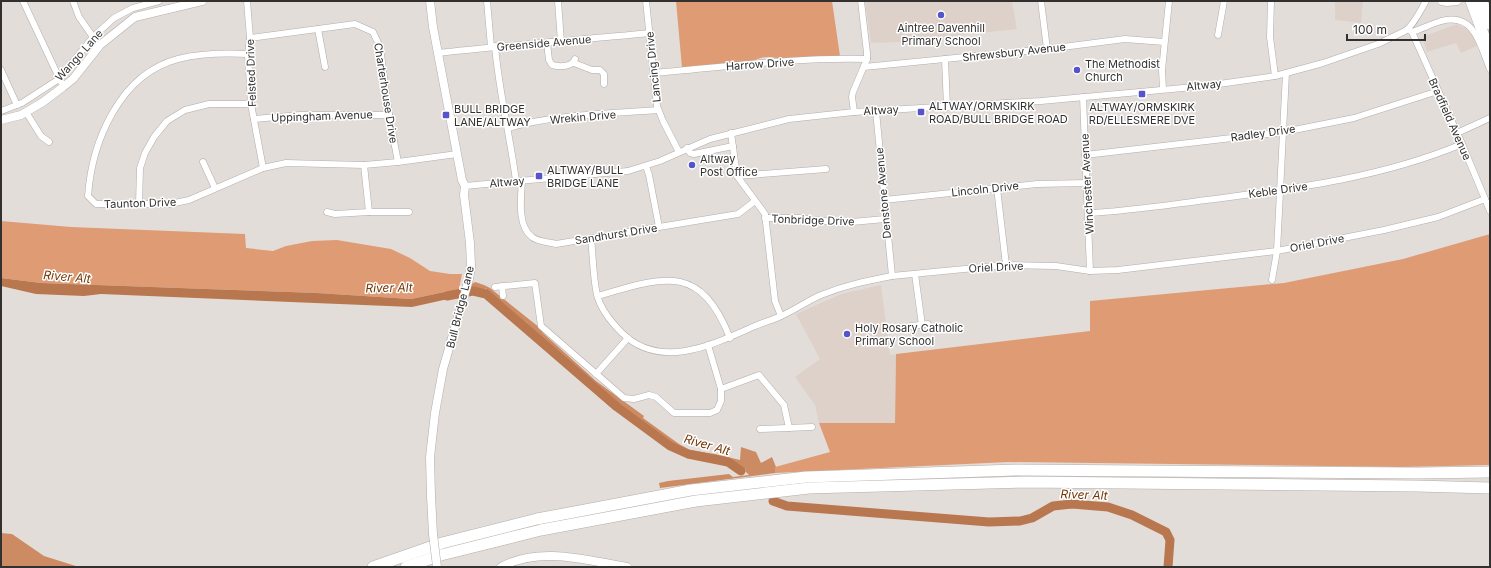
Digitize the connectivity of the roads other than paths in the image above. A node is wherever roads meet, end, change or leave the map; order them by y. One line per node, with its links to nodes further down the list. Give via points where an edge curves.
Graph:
1 (22, 1): 44 (street)
2 (72, 1): 25 (street, via 79,17)
3 (159, 1): 25 (street, Wango Lane, via 133,8 114,18)
4 (202, 1): 46 (street, Wango Lane, via 135,17 100,45)
5 (246, 1): 26 (street, Felsted Drive)
6 (430, 1): 33 (street, Bull Bridge Lane)
7 (487, 1): 30 (street, Sandhurst Drive)
8 (558, 1): 27 (street)
9 (646, 1): 23 (street, Lancing Drive)
10 (861, 1): 35 (street)
11 (1041, 1): 31 (street)
12 (1169, 1): 28 (street)
13 (1224, 1): 24 (street)
14 (1271, 1): 43 (street, via 1270,37)
15 (1426, 1): 22 (street)
16 (1442, 1): 17 (street)
17 (1457, 1)
18 (1471, 1): 32 (highway)
19 (1482, 1): 20 (highway)
20 (1490, 24)
21 (318, 29): 26 (street, Charterhouse Drive); 37 (street); 58 (street, Charterhouse Drive, via 355,24 373,32 378,38)
22 (1410, 31): 39 (street, Altway, via 1452,19 1463,21 1472,28); 42 (street, Altway, via 1324,63); 48 (street, Bradfield Avenue)
23 (650, 33): 27 (street, Greenside Avenue); 41 (street, Lancing Drive)
24 (1218, 35)
25 (93, 37): 44 (street, Wango Lane)
26 (250, 38): 34 (street, Felsted Drive)
27 (561, 42): 29 (street, Greenside Avenue)
28 (1164, 42): 31 (street, Shrewsbury Avenue, via 1126,39); 47 (street)
29 (547, 43): 30 (street, Greenside Avenue); 45 (street, via 552,65 570,65 575,61 592,70 600,70 604,74)
30 (493, 47): 33 (street, Greenside Avenue); 62 (street, Sandhurst Drive)
31 (1047, 49): 36 (street, Shrewsbury Avenue)
32 (1490, 52)
33 (438, 53): 71 (street, Bull Bridge Lane)
34 (248, 54): 50 (street, Felsted Drive); 89 (street, Taunton Drive, via 201,54 177,59 149,71 132,85 105,127 96,152 88,196 96,204)
35 (867, 59): 38 (street); 41 (street, Harrow Drive, via 767,62)
36 (945, 59): 38 (street, Shrewsbury Avenue); 52 (street)
37 (325, 67)
38 (864, 67): 57 (street, via 852,97)
39 (1490, 69)
40 (1, 70): 51 (street)
41 (654, 73): 53 (street, Lancing Drive)
42 (1286, 73): 43 (street, Altway); 63 (street)
43 (1275, 76): 47 (street, Altway)
44 (59, 79): 46 (street); 51 (street, Wango Lane)
45 (604, 84)
46 (63, 87): 56 (street, Wango Lane)
47 (1163, 89): 49 (street, Altway)
48 (1438, 91): 63 (street, Radley Drive, via 1354,118); 65 (street, Bradfield Avenue)
49 (1083, 97): 52 (street, Altway); 72 (street, Winchester Avenue)
50 (251, 104): 60 (street, Felsted Drive); 89 (street, via 210,104 185,110 167,121 145,153 140,168)
51 (17, 106): 54 (street, Wango Lane)
52 (947, 107): 55 (street, Altway)
53 (658, 110): 62 (street, Wrekin Drive, via 554,118); 70 (street, Lancing Drive)
54 (1, 111)
55 (876, 111): 57 (street, Altway); 87 (street, Denstone Avenue)
56 (26, 112): 61 (street, Wango Lane); 66 (street, via 41,136)
57 (854, 112): 64 (street, Altway, via 789,119)
58 (389, 115): 60 (street, Uppingham Avenue, via 308,114); 74 (street, Charterhouse Drive)
59 (1490, 118): 65 (street)
60 (254, 119): 77 (street, Felsted Drive)
61 (1, 120)
62 (508, 128): 80 (street, Sandhurst Drive)
63 (1284, 132): 72 (street, Radley Drive); 85 (street)
64 (731, 133): 68 (street); 69 (street, Altway)
65 (1457, 133): 67 (street, Bradfield Avenue)
66 (49, 142)
67 (1462, 144): 85 (street, Keble Drive, via 1413,163 1343,180); 86 (street, Bradfield Avenue)
68 (733, 146): 69 (street, via 694,154); 79 (street)
69 (687, 148): 70 (street, Altway)
70 (679, 152): 76 (street, Altway)
71 (457, 154): 74 (street, Taunton Drive); 82 (street, Bull Bridge Lane)
72 (1085, 155): 81 (street, Winchester Avenue)
73 (203, 162): 83 (street)
74 (398, 162): 75 (street, Taunton Drive)
75 (364, 165): 77 (street, Taunton Drive, via 286,164); 92 (street)
76 (646, 166): 80 (street, Altway, via 628,171); 97 (street)
77 (263, 168): 83 (street, Taunton Drive)
78 (826, 169): 79 (street)
79 (737, 176): 88 (street)
80 (519, 181): 82 (street, Altway); 98 (street, Sandhurst Drive, via 521,215 532,237 556,244)
81 (1087, 183): 84 (street, Lincoln Drive); 94 (street, Winchester Avenue)
82 (465, 186): 123 (street, Bull Bridge Lane, bridge, via 470,272 444,369 430,457)
83 (215, 188): 89 (street, Taunton Drive, via 189,200 170,204)
84 (997, 188): 87 (street, Lincoln Drive); 100 (street)
85 (1280, 191): 94 (street, Keble Drive); 99 (street)
86 (1485, 199): 90 (street, Bradfield Avenue); 99 (street, Oriel Drive, via 1438,218)
87 (884, 200): 96 (street, Denstone Avenue)
88 (755, 201): 95 (street); 97 (street, Sandhurst Drive, via 738,214)
89 (139, 204)
90 (1490, 211)
91 (327, 212): 92 (street)
92 (369, 212): 93 (street)
93 (409, 212)
94 (1089, 214): 101 (street, Winchester Avenue)
95 (766, 218): 96 (street, Tonbridge Drive, via 800,218 841,223); 109 (street, via 775,302)
96 (885, 219): 103 (street, Denstone Avenue)
97 (659, 227): 98 (street, Sandhurst Drive)
98 (591, 238): 108 (street, Oriel Drive)
99 (1276, 251): 101 (street, Oriel Drive, via 1118,270); 104 (street)
100 (1006, 265): 101 (street, Oriel Drive); 102 (street, Oriel Drive)
101 (1090, 270)
102 (915, 274): 103 (street, Oriel Drive); 110 (street, via 925,324)
103 (892, 276): 109 (street, Oriel Drive, via 848,284)
104 (1272, 280)
105 (502, 286): 106 (street); 107 (street); 114 (street, via 534,283 541,326)
106 (495, 287)
107 (503, 296)
108 (598, 296): 111 (street, Oriel Drive, via 612,323); 112 (street, via 651,281 669,280 686,283 701,292 715,307)
109 (781, 316): 112 (street, Oriel Drive)
110 (911, 326)
111 (628, 338): 113 (street, Oriel Drive, via 660,352); 114 (street)
112 (730, 338): 113 (street, Oriel Drive)
113 (708, 346): 115 (street)
114 (596, 374): 115 (street, via 624,398 634,399 649,395 656,397 674,413 710,413 717,410 721,401)
115 (721, 389): 117 (street, via 760,375 784,405)
116 (812, 427): 117 (street)
117 (790, 428): 118 (street)
118 (760, 429)
119 (1490, 472): 121 (highway, via 1016,470 806,477 691,490 537,519 442,543)
120 (1490, 488): 122 (highway, via 1025,482 809,488 696,501 541,530 441,555)
121 (373, 567)
122 (406, 567)
123 (437, 567)
124 (501, 567): 125 (street, via 532,556 558,556)
125 (627, 567)

